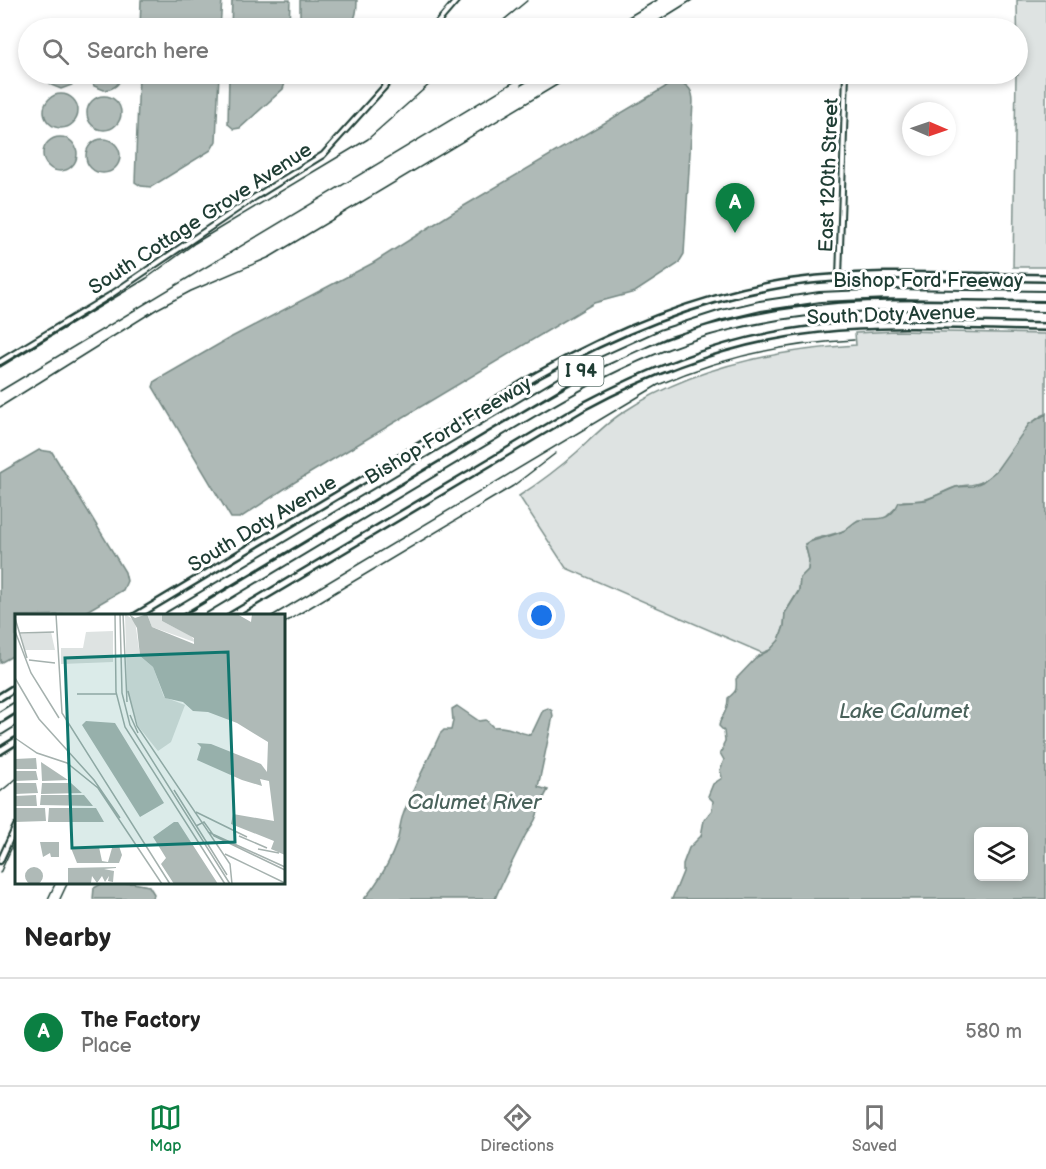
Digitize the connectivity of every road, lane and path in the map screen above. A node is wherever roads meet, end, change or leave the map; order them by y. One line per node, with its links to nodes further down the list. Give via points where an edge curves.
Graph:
1 (457, 0): 2 (street)
2 (442, 18)
3 (387, 84): 10 (street, South Cottage Grove Avenue, via 323,155 119,290)
4 (846, 84): 5 (street, East 120th Street)
5 (839, 278): 6 (street, South Doty Avenue); 11 (street, South Doty Avenue, via 782,284 726,296 656,317 606,339 538,375)
6 (1046, 278)
7 (1046, 296): 12 (highway, Bishop Ford Freeway / I 94, via 820,297 722,315 663,334 575,374)
8 (1046, 307): 13 (highway, Bishop Ford Freeway / I 94, via 845,306 761,317 666,344 584,382)
9 (1046, 327): 14 (street, South Doty Avenue, via 835,327 710,351 586,405)
10 (0, 362)
11 (138, 614)
12 (172, 614)
13 (194, 614)
14 (233, 614)
15 (15, 688): 16 (street)
16 (0, 697)
17 (15, 708): 18 (highway)
18 (0, 717)
19 (15, 721): 20 (highway)
20 (0, 730)
21 (15, 742): 22 (street)
22 (0, 751)
23 (15, 828): 24 (street)
24 (0, 861)

